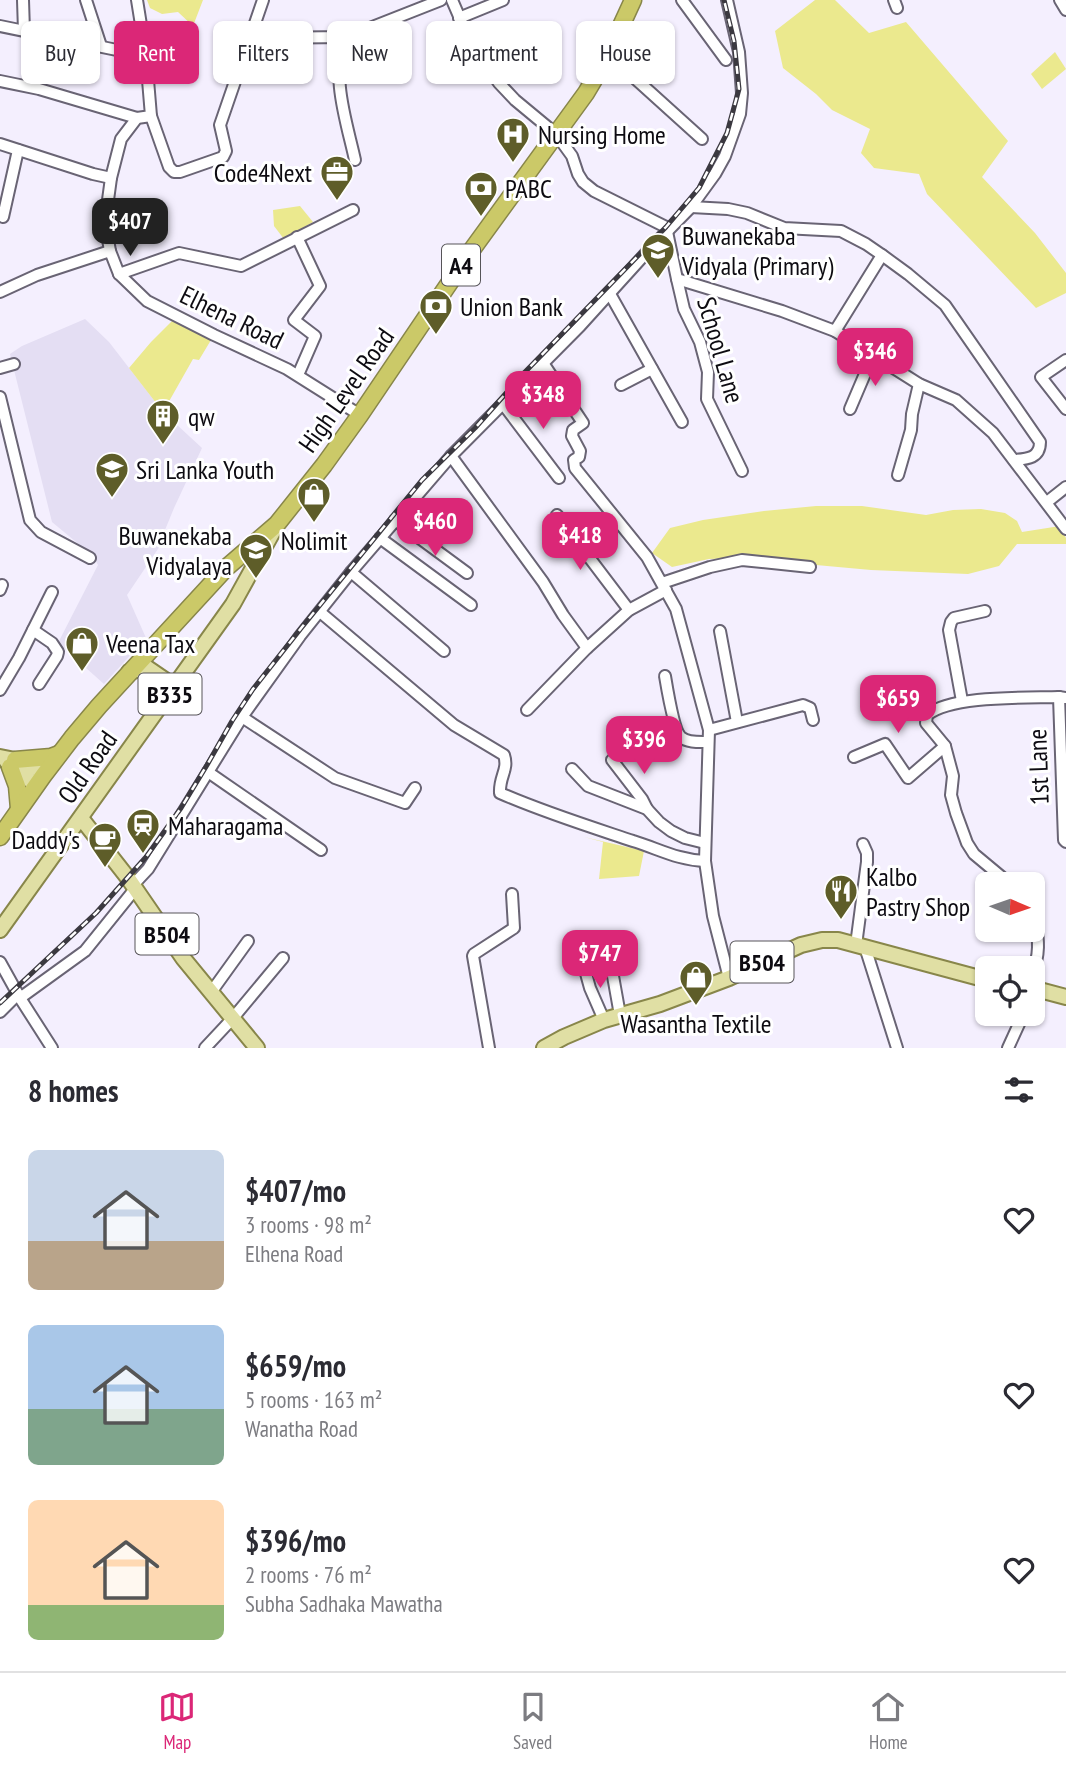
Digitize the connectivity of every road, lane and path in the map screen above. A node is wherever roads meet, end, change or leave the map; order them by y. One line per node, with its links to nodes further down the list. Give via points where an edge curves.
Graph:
1 (23, 0): 14 (street)
2 (86, 0): 21 (street)
3 (137, 0): 15 (street)
4 (263, 0): 16 (street)
5 (441, 0): 17 (street)
6 (452, 0): 13 (street)
7 (503, 0): 13 (street)
8 (633, 0): 18 (highway, High Level Road / A4)
9 (682, 0): 23 (street)
10 (727, 0): 38 (street, via 739,52 740,114 725,156)
11 (1060, 0): 12 (street)
12 (1066, 10)
13 (459, 18): 32 (street, via 499,83)
14 (24, 21)
15 (140, 21)
16 (255, 21)
17 (388, 21)
18 (623, 21)
19 (0, 26): 20 (street)
20 (21, 30)
21 (101, 46): 22 (street)
22 (114, 49)
23 (726, 60)
24 (0, 80): 31 (street)
25 (148, 84): 30 (street)
26 (234, 84): 30 (street, via 220,125 226,151 223,157 174,172)
27 (340, 84): 36 (street)
28 (591, 84): 32 (highway, High Level Road / A4)
29 (641, 84): 33 (street)
30 (151, 116): 31 (street)
31 (137, 118): 37 (street, Elhena Road, via 121,139)
32 (556, 134): 41 (street, via 578,174 594,191); 63 (highway, High Level Road / A4)
33 (702, 139)
34 (0, 144): 35 (street)
35 (18, 150): 37 (street); 40 (street)
36 (355, 160)
37 (111, 178): 43 (street, Elhena Road, via 105,222)
38 (691, 207): 41 (street); 44 (street, via 728,209 784,228 841,231)
39 (354, 210): 42 (street, Elhena Road)
40 (3, 217)
41 (667, 231): 46 (street, School Lane); 48 (street)
42 (297, 237): 45 (street, Elhena Road, via 241,265 179,253); 56 (street, Elhena Road, via 320,286 294,320 315,336)
43 (110, 251): 45 (street, Elhena Road); 47 (street)
44 (882, 255): 49 (street); 68 (street, via 945,305 1040,442 1036,456)
45 (119, 274): 56 (street, Elhena Road, via 147,301)
46 (677, 279): 49 (street); 69 (street, School Lane, via 708,372 707,400)
47 (0, 292)
48 (610, 294): 52 (street); 55 (street)
49 (835, 331): 50 (street)
50 (873, 355): 57 (street); 61 (street)
51 (1066, 360): 62 (street, via 1041,377)
52 (543, 363): 60 (street); 65 (street)
53 (14, 364): 54 (street)
54 (0, 368)
55 (652, 369): 58 (street); 64 (street)
56 (298, 375): 63 (street, Elhena Road)
57 (919, 384): 68 (street, via 965,406); 70 (street)
58 (621, 385)
59 (0, 397): 79 (street, via 30,520 41,532)
60 (503, 404): 67 (street); 71 (street)
61 (850, 409)
62 (1066, 409)
63 (360, 415): 76 (highway, High Level Road / A4)
64 (682, 422)
65 (583, 423): 66 (street); 83 (street, via 573,430 580,451 575,468 647,556)
66 (590, 434)
67 (452, 456): 75 (street); 91 (street)
68 (1014, 460): 73 (street)
69 (742, 471)
70 (898, 475)
71 (559, 478)
72 (1066, 487): 73 (street)
73 (1046, 502): 77 (street)
74 (557, 515): 86 (street)
75 (395, 520): 78 (street); 82 (street)
76 (277, 524): 93 (highway, High Level Road / A4, via 226,568); 97 (main road, Old Road / B335, via 233,604)
77 (1066, 529)
78 (380, 538): 81 (street); 85 (street)
79 (90, 558)
80 (810, 567): 83 (street, via 742,560)
81 (351, 572): 88 (street); 92 (street)
82 (467, 573)
83 (664, 586): 86 (street); 104 (street, via 676,609)
84 (52, 592): 89 (street)
85 (471, 605)
86 (629, 610): 91 (street)
87 (985, 611): 99 (street, via 951,622)
88 (320, 612): 101 (street); 123 (street, via 454,725 504,755 507,764 500,793 673,856)
89 (33, 630): 95 (street, via 58,652); 96 (street)
90 (720, 631): 103 (street)
91 (587, 648): 100 (street)
92 (444, 651)
93 (130, 672): 97 (main road, via 146,667 165,680); 107 (highway, High Level Road / A4)
94 (665, 676): 105 (street, via 680,736)
95 (39, 684)
96 (0, 690)
97 (170, 693): 117 (main road, Old Road / B335)
98 (1062, 697): 99 (street); 119 (street, 1st Lane)
99 (962, 701): 106 (street, via 927,715 926,723)
100 (527, 710)
101 (242, 717): 112 (street); 114 (street, via 335,778 405,803)
102 (813, 720): 103 (street, via 810,708 803,705)
103 (737, 722): 104 (street)
104 (709, 730): 105 (street)
105 (708, 742): 120 (street)
106 (945, 747): 108 (street, via 908,778 885,744); 124 (street, via 953,776 953,804 967,843)
107 (59, 754): 110 (highway); 113 (highway, High Level Road / A4)
108 (855, 757)
109 (612, 760): 116 (street)
110 (7, 761): 113 (main road); 115 (highway, via 17,786)
111 (572, 769): 116 (street, via 588,786)
112 (208, 772): 122 (street); 125 (street)
113 (41, 779): 115 (highway, High Level Road / A4)
114 (415, 788)
115 (19, 809): 118 (highway, High Level Road / A4)
116 (646, 809): 120 (street, via 671,831)
117 (81, 818): 125 (main road, B504); 127 (main road, Old Road / B335)
118 (0, 837)
119 (1066, 842)
120 (705, 844): 123 (street)
121 (863, 844): 129 (street, via 867,862)
122 (321, 850)
123 (705, 861): 135 (street)
124 (996, 872)
125 (134, 887): 136 (main road, B504); 138 (street, via 85,951)
126 (512, 894): 148 (street, via 514,928 473,956)
127 (0, 930)
128 (248, 942): 136 (street)
129 (860, 946): 134 (main road, B504); 135 (main road, B504, via 822,940); 150 (street)
130 (283, 958): 142 (street)
131 (605, 958): 141 (street)
132 (582, 959): 143 (street)
133 (0, 962): 138 (street)
134 (975, 977)
135 (729, 978): 141 (main road, B504)
136 (212, 991): 142 (main road, B504)
137 (1045, 991): 139 (main road)
138 (19, 996): 140 (street); 145 (street)
139 (1066, 997)
140 (0, 1012)
141 (620, 1015): 143 (main road, B504)
142 (233, 1018): 146 (street); 147 (main road, B504)
143 (604, 1020): 149 (main road, B504)
144 (1018, 1026): 151 (street)
145 (52, 1048)
146 (205, 1048)
147 (257, 1048)
148 (489, 1048)
149 (544, 1048)
150 (897, 1048)
151 (1008, 1048)

